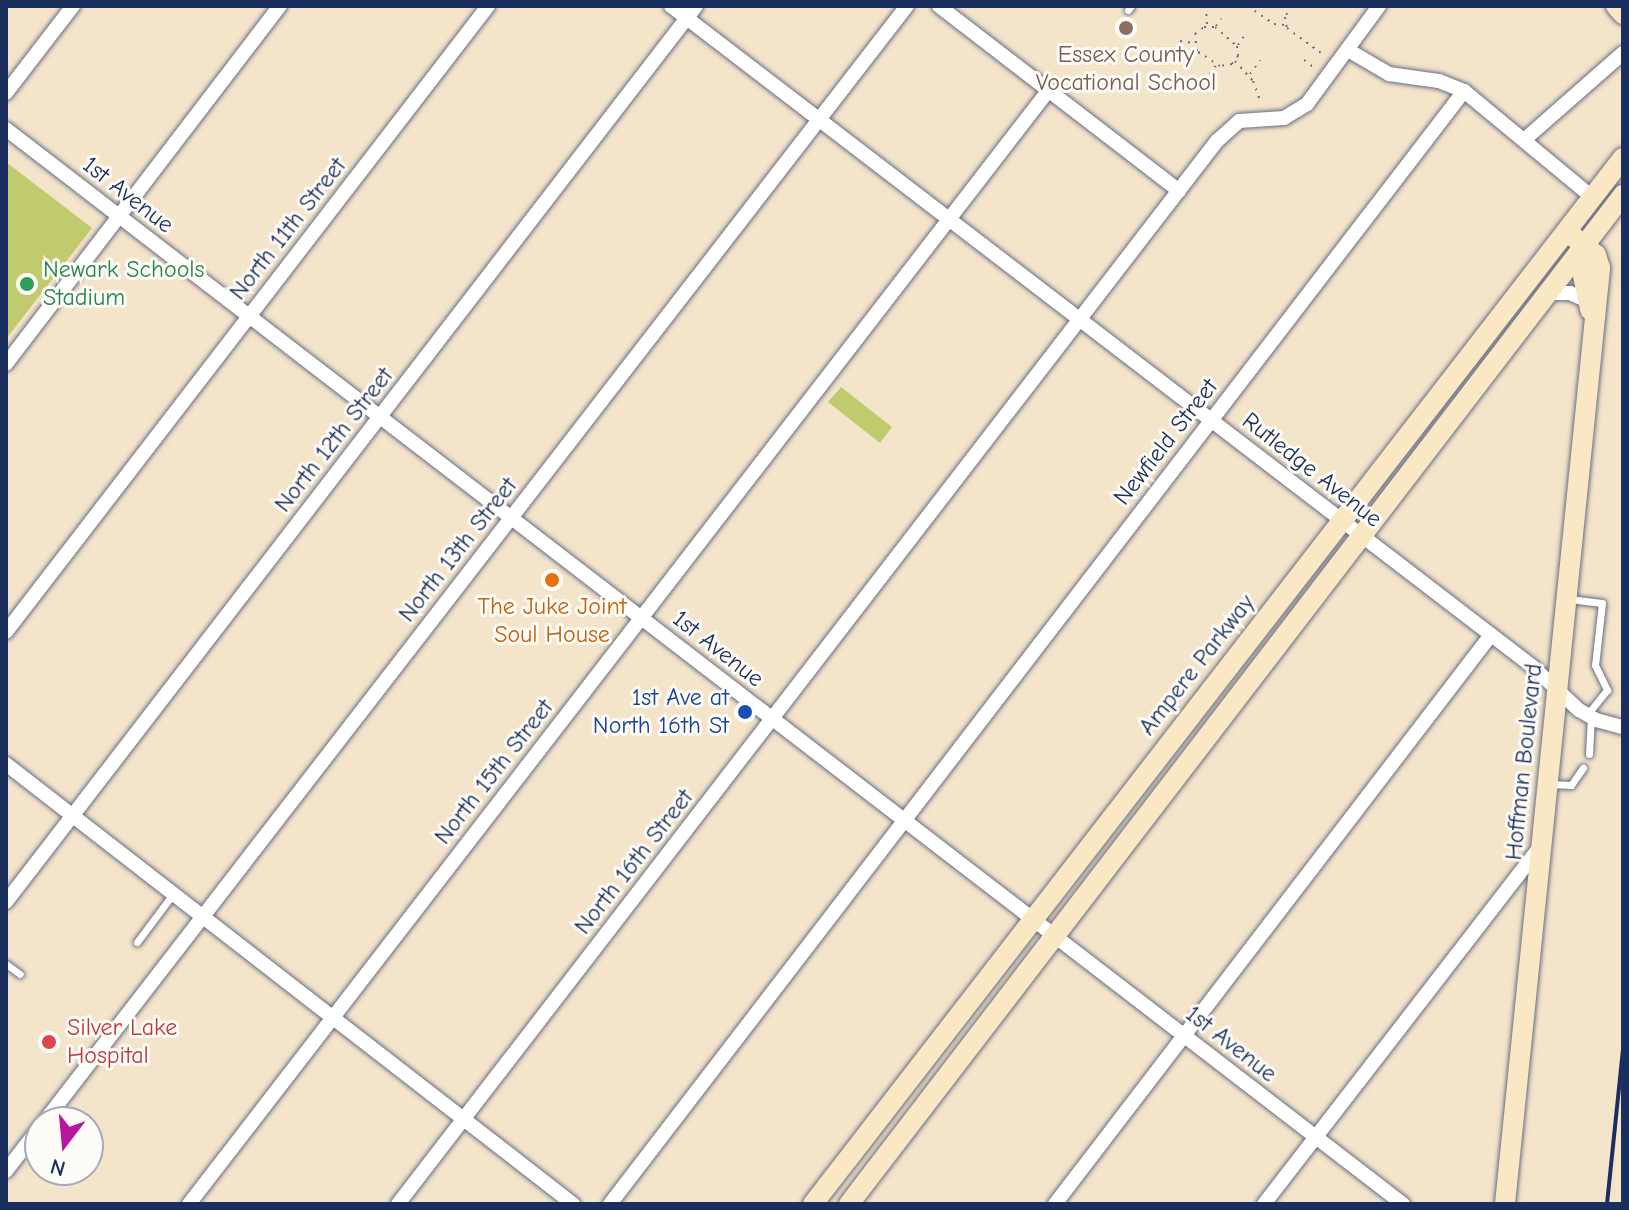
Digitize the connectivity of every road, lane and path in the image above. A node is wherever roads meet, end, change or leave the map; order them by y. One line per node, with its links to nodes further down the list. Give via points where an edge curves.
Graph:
1 (73, 6): 39 (street)
2 (280, 6): 48 (street)
3 (488, 6): 54 (street, North 11th Street)
4 (671, 6): 15 (street, Rutledge Avenue)
5 (696, 6): 15 (street, North 12th Street)
6 (907, 6): 41 (street, North 13th Street)
7 (939, 6): 37 (street)
8 (1206, 6): 16 (path)
9 (1248, 6): 18 (path, via 1274,24)
10 (1291, 6): 18 (path)
11 (1379, 6): 26 (street, North 16th Street)
12 (1616, 6): 14 (street)
13 (1199, 14): 16 (path)
14 (1623, 14)
15 (687, 18): 41 (street, Rutledge Avenue); 58 (street, North 12th Street)
16 (1204, 18): 19 (path)
17 (1221, 19): 20 (path)
18 (1286, 25): 27 (path, via 1326,57)
19 (1207, 27): 20 (path); 23 (path, via 1195,34)
20 (1215, 27): 24 (path)
21 (1244, 36): 24 (path)
22 (1180, 41): 23 (path)
23 (1194, 43): 25 (path)
24 (1237, 46): 32 (path)
25 (1196, 49): 29 (path); 33 (path)
26 (1348, 50): 38 (street, via 1389,74 1449,83); 45 (street, North 16th Street, via 1313,98 1293,115 1231,125)
27 (1330, 52)
28 (1623, 53): 43 (street)
29 (1190, 57)
30 (1260, 60): 35 (path)
31 (1304, 60): 36 (path, via 1317,69)
32 (1235, 61): 33 (path, via 1224,67); 35 (path)
33 (1217, 64): 34 (path)
34 (1210, 74)
35 (1250, 75): 40 (path, via 1261,107)
36 (1312, 76)
37 (1048, 91): 45 (street); 49 (street, North 15th Street)
38 (1464, 91): 43 (street); 59 (street, Newfield Street)
39 (6, 93)
40 (1270, 105)
41 (819, 119): 49 (street, Rutledge Avenue); 60 (street, North 13th Street)
42 (6, 129): 48 (street, 1st Avenue)
43 (1524, 140): 47 (street)
44 (1623, 158): 47 (street, Ampere Parkway)
45 (1179, 191): 55 (street, North 16th Street)
46 (1623, 195): 51 (street)
47 (1592, 197): 50 (street, Ampere Parkway)
48 (119, 216): 54 (street, 1st Avenue); 57 (street)
49 (949, 221): 55 (street, Rutledge Avenue); 64 (street, North 15th Street)
50 (1565, 230): 51 (street); 61 (street, Ampere Parkway)
51 (1585, 245): 52 (street); 53 (street, Hoffman Boulevard, via 1582,271); 56 (street, Hoffman Boulevard, via 1600,264)
52 (1551, 293): 53 (street, via 1570,293); 62 (street)
53 (1588, 301): 56 (street, Hoffman Boulevard)
54 (249, 316): 58 (street, 1st Avenue); 65 (street, North 11th Street)
55 (1080, 321): 59 (street, Rutledge Avenue); 69 (street, North 16th Street)
56 (1594, 325): 63 (street, Hoffman Boulevard)
57 (6, 364)
58 (380, 417): 60 (street, 1st Avenue); 75 (street, North 12th Street)
59 (1210, 420): 61 (street, Rutledge Avenue); 76 (street, Newfield Street)
60 (511, 517): 64 (street, 1st Avenue); 80 (street, North 13th Street)
61 (1341, 521): 62 (street, Rutledge Avenue); 81 (street, Ampere Parkway)
62 (1362, 537): 66 (street, Rutledge Avenue); 82 (street)
63 (1566, 599): 67 (street, Hoffman Boulevard); 68 (lane, via 1602,603 1595,665 1607,690)
64 (640, 617): 69 (street, 1st Avenue); 86 (street, North 15th Street)
65 (6, 632)
66 (1491, 635): 67 (street, Rutledge Avenue); 87 (street)
67 (1557, 688): 68 (street, Rutledge Avenue); 74 (street, Hoffman Boulevard)
68 (1589, 717): 70 (street, Rutledge Avenue); 71 (lane)
69 (773, 719): 76 (street, 1st Avenue); 89 (street, North 16th Street)
70 (1623, 727)
71 (1586, 750)
72 (6, 764): 75 (street)
73 (1579, 769): 74 (lane, via 1571,785)
74 (1548, 784): 77 (street, Hoffman Boulevard)
75 (72, 815): 78 (street); 79 (street, North 12th Street)
76 (903, 819): 81 (street, 1st Avenue); 96 (street, Newfield Street)
77 (1542, 843): 90 (street); 102 (street, Hoffman Boulevard)
78 (173, 894): 80 (street); 83 (lane)
79 (6, 902)
80 (203, 916): 86 (street); 88 (street, North 13th Street)
81 (1033, 919): 82 (street, 1st Avenue); 97 (street, Ampere Parkway)
82 (1055, 936): 87 (street, 1st Avenue); 98 (street)
83 (137, 942)
84 (6, 964): 85 (lane)
85 (20, 974)
86 (333, 1017): 89 (street); 93 (street, North 15th Street)
87 (1184, 1036): 90 (street, 1st Avenue); 99 (street)
88 (56, 1106)
89 (464, 1119): 94 (street, North 16th Street); 95 (street)
90 (1316, 1137): 100 (street); 101 (street, 1st Avenue)
91 (24, 1148): 92 (street)
92 (6, 1171)
93 (189, 1204)
94 (398, 1204)
95 (573, 1204)
96 (610, 1204)
97 (813, 1204)
98 (849, 1204)
99 (1055, 1204)
100 (1264, 1204)
101 (1403, 1204)
102 (1505, 1204)

